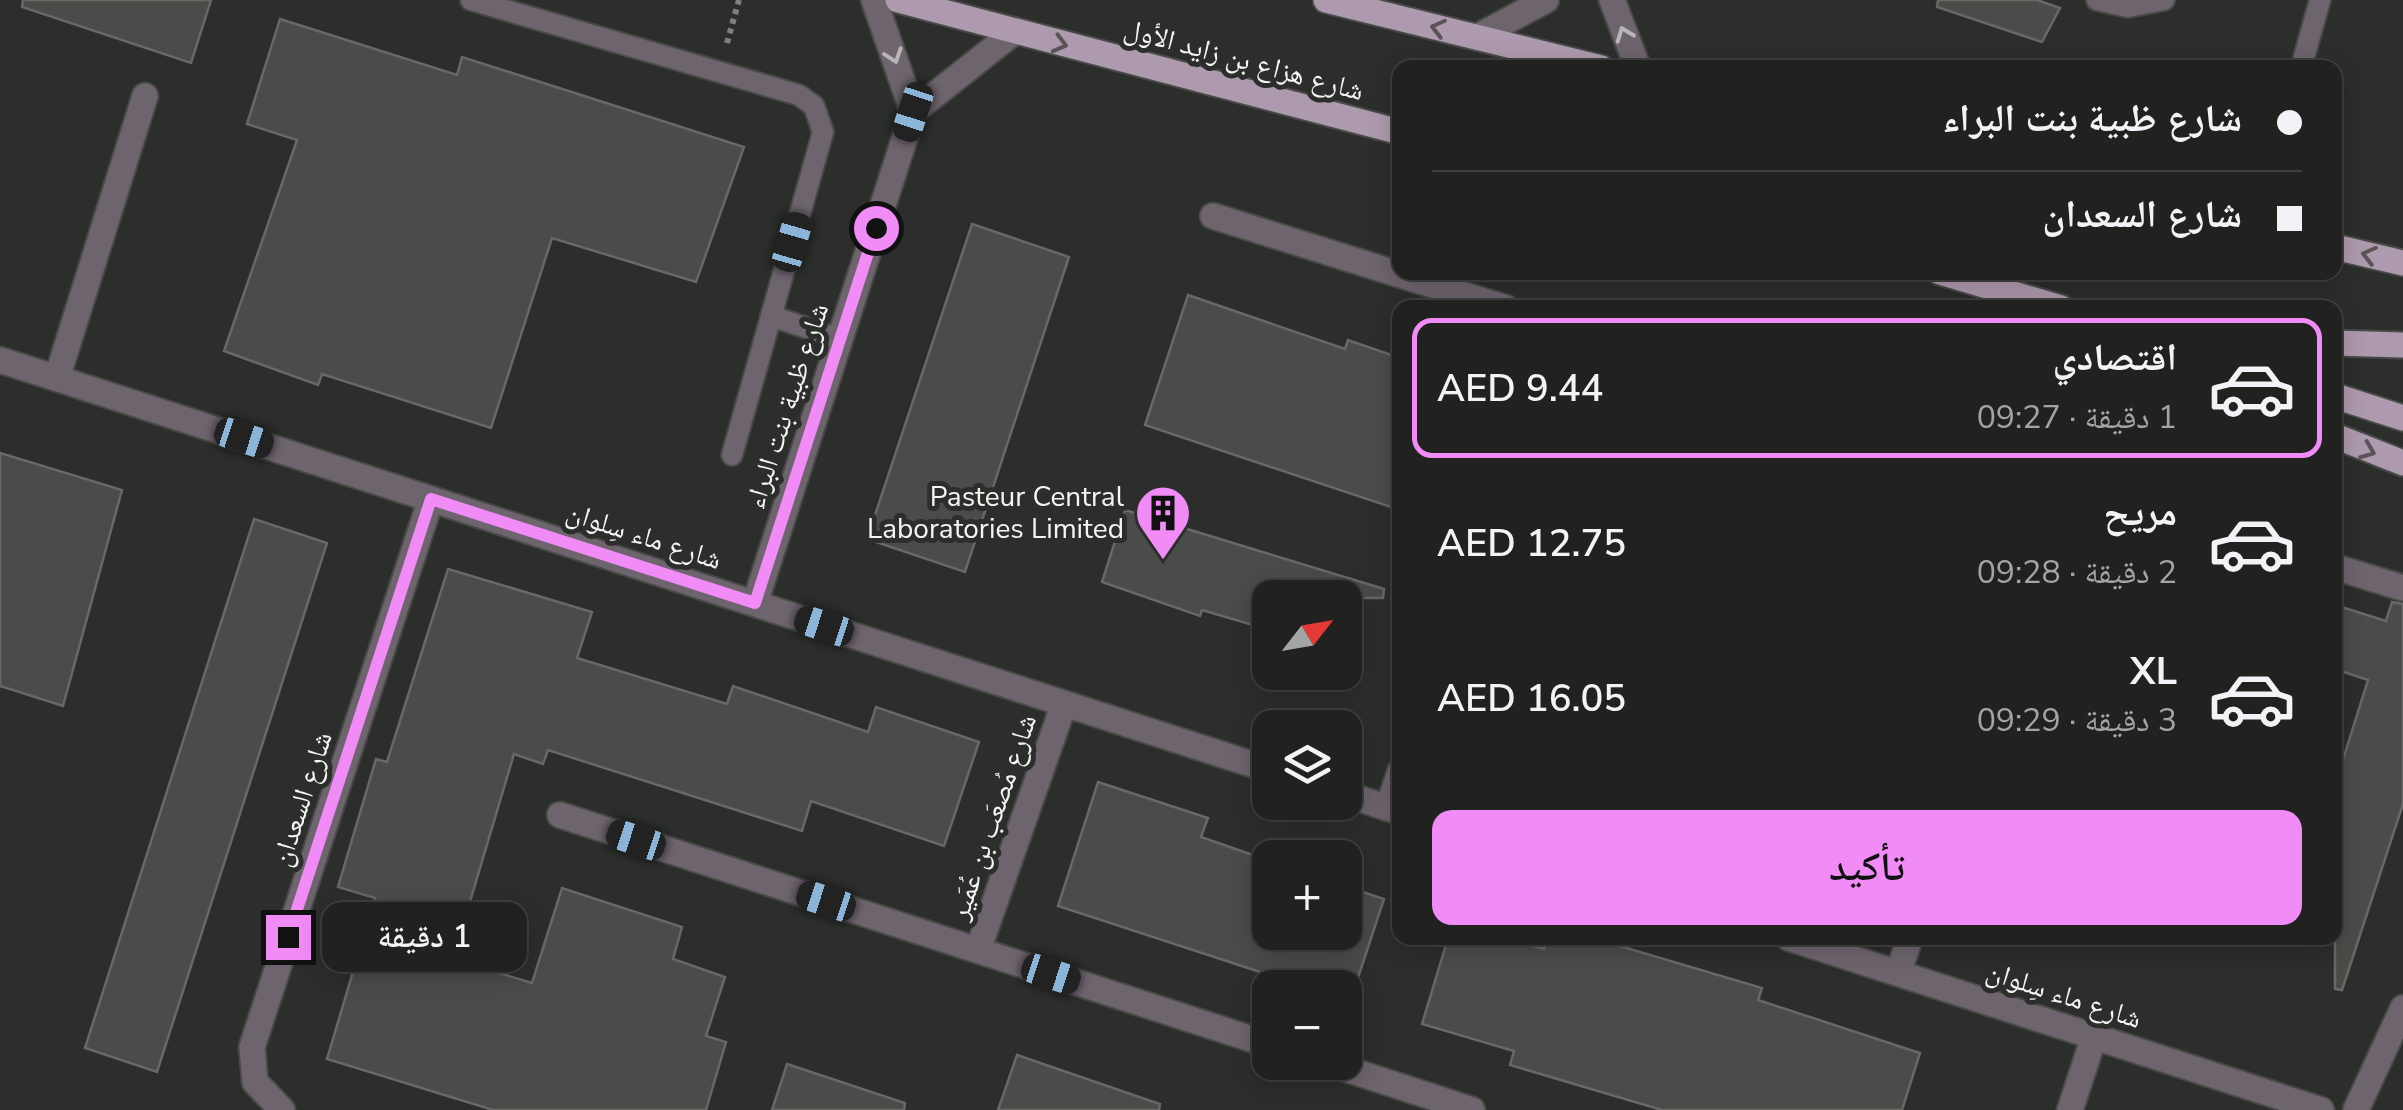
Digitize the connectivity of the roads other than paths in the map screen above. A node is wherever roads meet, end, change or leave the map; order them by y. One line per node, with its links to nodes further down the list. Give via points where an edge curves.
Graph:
1 (472, 0): 26 (lane, via 800,95 814,106 823,132)
2 (874, 0): 16 (street, one-way to 16)
3 (898, 0): 10 (main road, شارع هزاع بن زايد الأول)
4 (1326, 0): 11 (main road, one-way to 4)
5 (1546, 0): 11 (street)
6 (1612, 0): 13 (street, one-way to 6)
7 (2097, 0): 8 (lane, via 2128,7)
8 (2164, 0)
9 (2320, 0): 14 (lane)
10 (1014, 32): 16 (street); 17 (main road, شارع هزاع بن زايد الأول, one-way to 17)
11 (1477, 38): 12 (main road)
12 (1568, 60)
13 (1635, 60)
14 (2302, 60)
15 (146, 96): 31 (street)
16 (913, 112): 27 (street, شارع ظبية بنت البراء)
17 (1392, 130)
18 (1213, 216): 21 (street)
19 (2342, 249): 20 (main road, one-way to 19)
20 (2403, 264)
21 (1392, 272)
22 (1417, 280): 25 (street)
23 (1961, 280): 24 (main road)
24 (2009, 298)
25 (1481, 300)
26 (771, 316): 27 (lane); 35 (lane)
27 (840, 339): 40 (street, شارع ظبية بنت البراء)
28 (2342, 343): 29 (main road)
29 (2403, 345)
30 (0, 360): 31 (street, شارع ماء سِلوان)
31 (58, 378): 37 (street, شارع ماء سِلوان)
32 (2342, 398): 33 (main road)
33 (2403, 418)
34 (2342, 439): 36 (main road, one-way to 36)
35 (732, 455)
36 (2403, 463)
37 (431, 499): 40 (street, شارع ماء سِلوان); 54 (street, شارع السعدان, via 252,1047 255,1082)
38 (2342, 569): 39 (street)
39 (2403, 588)
40 (755, 603): 41 (street, شارع ماء سِلوان)
41 (1064, 704): 42 (street, شارع ماء سِلوان); 48 (street, شارع مُصعَب بن عُمَير)
42 (1252, 764)
43 (1362, 800): 44 (street)
44 (1392, 809)
45 (560, 815): 48 (street, شارع مُصعَب بن عُمَير)
46 (1810, 945): 49 (street, شارع ماء سِلوان)
47 (1908, 945): 49 (street)
48 (978, 950): 52 (street, شارع مُصعَب بن عُمَير)
49 (1898, 973): 51 (street, شارع ماء سِلوان)
50 (2403, 1008): 58 (street)
51 (2094, 1036): 56 (street); 57 (street, شارع ماء سِلوان)
52 (1252, 1039)
53 (1362, 1074): 55 (street)
54 (272, 1106)
55 (1472, 1110)
56 (2070, 1110)
57 (2321, 1110)
58 (2356, 1110)

